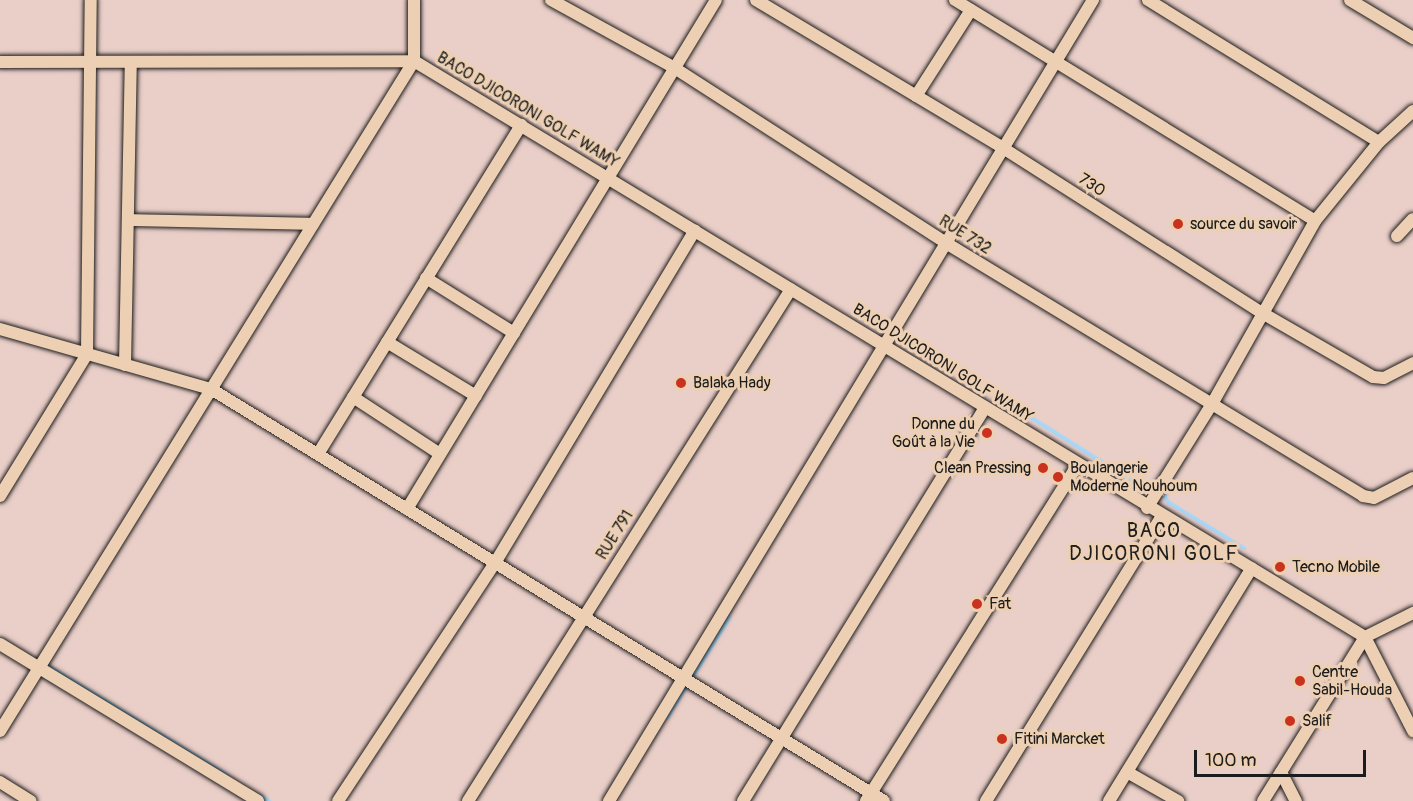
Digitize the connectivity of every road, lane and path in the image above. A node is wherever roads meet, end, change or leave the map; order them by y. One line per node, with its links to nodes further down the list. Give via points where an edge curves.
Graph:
1 (91, 0): 15 (street)
2 (414, 0): 12 (street)
3 (551, 0): 17 (street, RUE 732)
4 (716, 0): 17 (street)
5 (756, 0): 18 (street, 730)
6 (955, 0): 10 (street)
7 (1093, 0): 13 (street)
8 (1148, 0): 21 (street)
9 (1350, 0): 11 (street)
10 (971, 10): 13 (street); 18 (street)
11 (1413, 38)
12 (414, 61): 16 (street); 20 (street, BACO DJICORONI GOLF WAMY); 27 (street)
13 (1056, 61): 22 (street); 26 (street)
14 (0, 62): 15 (street)
15 (91, 62): 16 (street); 38 (street)
16 (131, 62): 25 (street)
17 (673, 67): 23 (street); 30 (street, RUE 732)
18 (916, 96): 22 (street, 730)
19 (1411, 117): 21 (street)
20 (521, 125): 23 (street, BACO DJICORONI GOLF WAMY); 31 (street)
21 (1379, 142): 26 (street)
22 (1003, 148): 30 (street); 33 (street, 730)
23 (609, 177): 28 (street, BACO DJICORONI GOLF WAMY); 35 (street)
24 (1413, 219): 29 (street)
25 (128, 220): 27 (street); 40 (street)
26 (1315, 221): 33 (street)
27 (313, 224): 41 (street)
28 (695, 230): 32 (street, BACO DJICORONI GOLF WAMY); 54 (street)
29 (1397, 236)
30 (946, 243): 37 (street); 44 (street, RUE 732)
31 (426, 278): 35 (street); 36 (street)
32 (791, 289): 37 (street, BACO DJICORONI GOLF WAMY); 57 (street, RUE 791)
33 (1264, 314): 39 (street, 730, via 1373,376 1384,378); 44 (street)
34 (0, 329): 38 (street)
35 (514, 333): 42 (street)
36 (387, 342): 42 (street); 43 (street)
37 (884, 345): 45 (street, BACO DJICORONI GOLF WAMY); 61 (street)
38 (87, 354): 40 (street); 50 (street)
39 (1413, 363)
40 (125, 365): 41 (street)
41 (212, 389): 46 (street); 60 (street)
42 (476, 396): 47 (street)
43 (353, 397): 46 (street); 47 (street)
44 (1212, 404): 49 (street, RUE 732, via 1363,496 1374,498); 51 (street)
45 (985, 408): 48 (street, BACO DJICORONI GOLF WAMY); 64 (street)
46 (318, 454): 52 (street)
47 (440, 454): 52 (street)
48 (1078, 465): 51 (street, BACO DJICORONI GOLF WAMY); 68 (street)
49 (1413, 478)
50 (0, 496)
51 (1148, 508): 53 (street, BACO DJICORONI GOLF WAMY)
52 (407, 509): 54 (street)
53 (1162, 516): 55 (street, BACO DJICORONI GOLF WAMY); 76 (street)
54 (495, 563): 57 (street); 71 (street)
55 (1252, 568): 58 (street, BACO DJICORONI GOLF WAMY); 65 (street)
56 (1413, 613): 58 (street)
57 (583, 616): 61 (street); 72 (street, RUE 791)
58 (1365, 637): 63 (street); 66 (street)
59 (0, 644): 60 (street)
60 (39, 668): 62 (street); 70 (street)
61 (683, 678): 64 (street); 73 (street)
62 (0, 731)
63 (1413, 731)
64 (782, 738): 68 (street); 74 (street)
65 (1127, 772): 77 (street); 78 (street)
66 (1281, 772): 79 (street); 80 (street)
67 (0, 782): 69 (street)
68 (869, 797): 75 (street)
69 (31, 801)
70 (258, 801)
71 (338, 801)
72 (468, 801)
73 (609, 801)
74 (743, 801)
75 (884, 801)
76 (986, 801)
77 (1109, 801)
78 (1178, 801)
79 (1263, 801)
80 (1296, 801)

